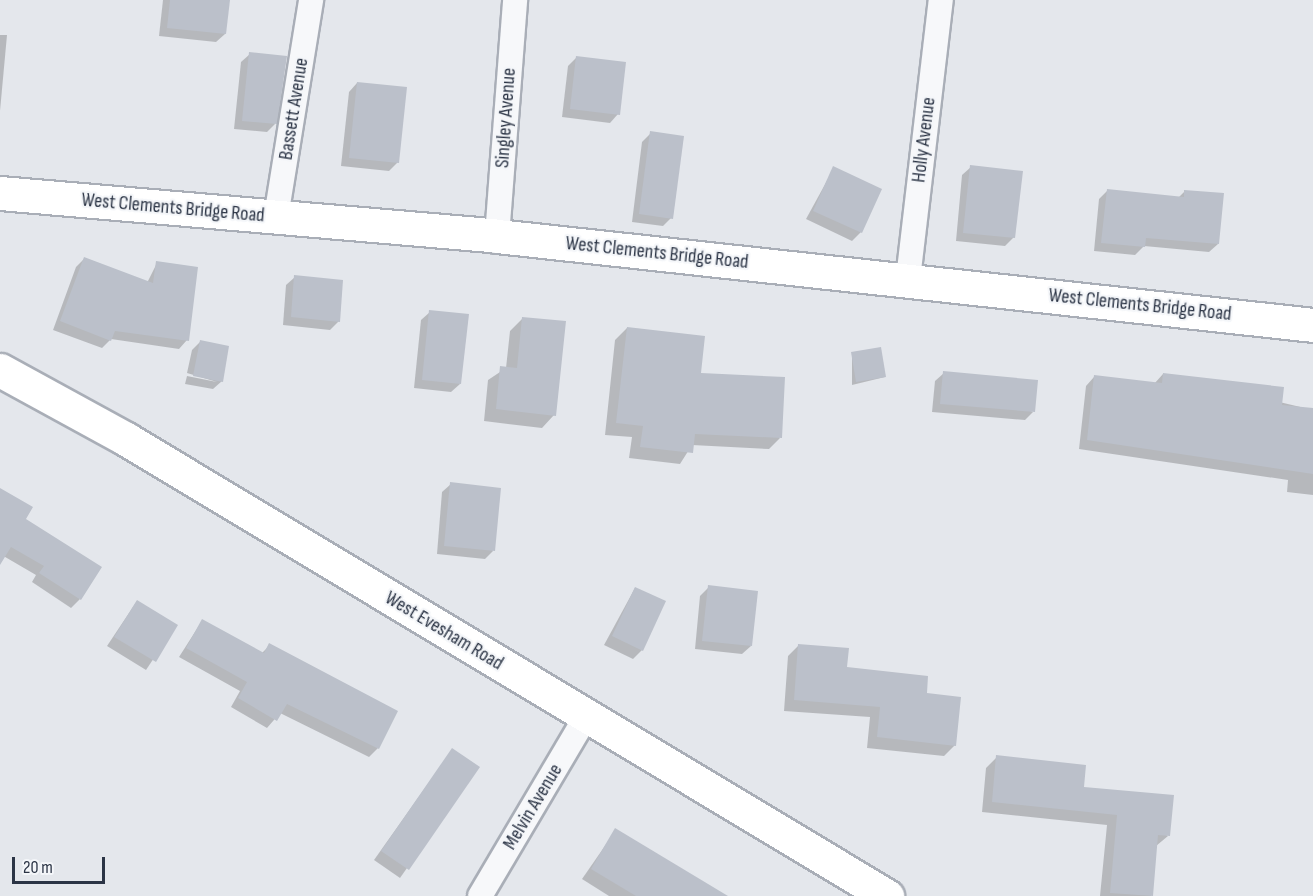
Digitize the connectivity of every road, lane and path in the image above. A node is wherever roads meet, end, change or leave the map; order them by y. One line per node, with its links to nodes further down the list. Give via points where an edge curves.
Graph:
1 (311, 0): 5 (street, Bassett Avenue)
2 (516, 0): 6 (street, Singley Avenue)
3 (941, 0): 7 (street, Holly Avenue)
4 (0, 193): 5 (main road, West Clements Bridge Road)
5 (276, 217): 6 (main road, West Clements Bridge Road)
6 (497, 236): 7 (main road, West Clements Bridge Road)
7 (908, 279): 8 (main road, West Clements Bridge Road)
8 (1313, 325)
9 (0, 370): 10 (main road, West Evesham Road, via 126,439)
10 (586, 717): 11 (street, Melvin Avenue); 12 (main road, West Evesham Road)
11 (480, 896)
12 (886, 896)

